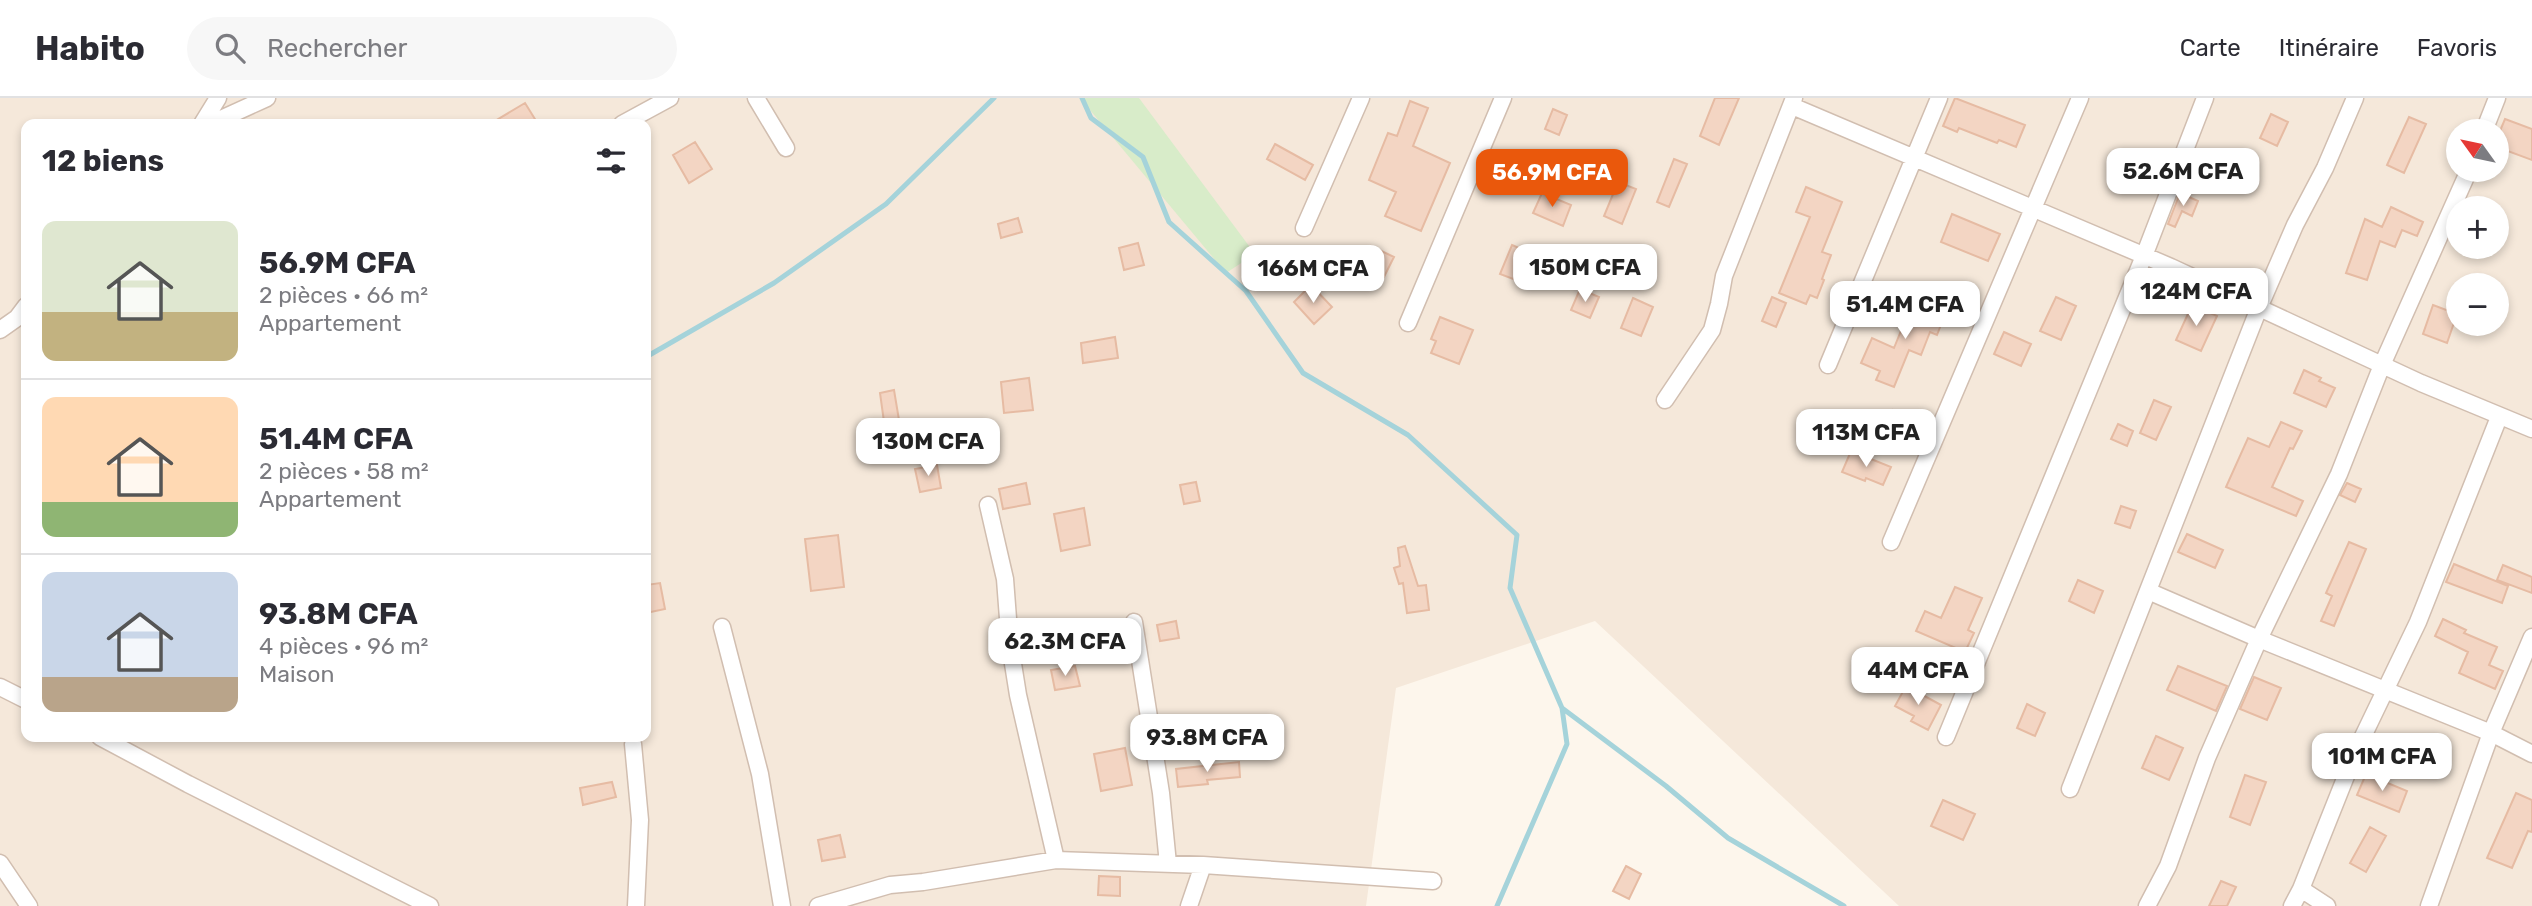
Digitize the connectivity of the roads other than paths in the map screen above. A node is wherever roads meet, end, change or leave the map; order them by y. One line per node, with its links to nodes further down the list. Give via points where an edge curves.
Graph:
1 (218, 98): 13 (street)
2 (267, 98): 14 (street)
3 (670, 98): 15 (street)
4 (756, 98): 17 (street)
5 (1360, 98): 21 (street)
6 (1503, 98): 25 (street)
7 (1939, 98): 18 (street)
8 (2080, 98): 20 (street)
9 (2205, 98): 22 (street)
10 (2355, 98): 23 (street)
11 (2497, 98): 16 (street)
12 (1793, 102): 18 (street); 29 (street, via 1724,276 1712,330)
13 (205, 119)
14 (221, 119)
15 (631, 119)
16 (2489, 119)
17 (786, 148)
18 (1914, 158): 20 (street); 27 (street)
19 (2464, 182): 28 (street)
20 (2032, 208): 22 (street); 33 (street)
21 (1304, 228)
22 (2144, 256): 23 (street); 43 (street)
23 (2259, 308): 28 (street); 34 (street)
24 (21, 313): 26 (street)
25 (1408, 323)
26 (0, 330)
27 (1828, 365)
28 (2382, 365): 30 (street); 38 (street, via 2339,474)
29 (1665, 400)
30 (2499, 416): 31 (street); 40 (street, via 2418,622)
31 (2532, 429)
32 (988, 505): 48 (street, via 1005,579 1018,695)
33 (1891, 542)
34 (2148, 590): 38 (street); 47 (street)
35 (1133, 622): 50 (street)
36 (722, 627): 57 (street, via 760,775)
37 (2532, 637): 42 (street)
38 (2259, 639): 40 (street); 60 (street, via 2207,758 2168,866)
39 (0, 687): 41 (street)
40 (2386, 689): 42 (street); 53 (street)
41 (21, 698)
42 (2491, 733): 46 (street); 63 (street)
43 (1946, 737)
44 (109, 742): 55 (street)
45 (633, 744): 56 (street, via 640,820)
46 (2532, 754)
47 (2070, 789)
48 (1056, 860): 50 (street); 58 (street, via 890,885)
49 (0, 863): 54 (street)
50 (1168, 864): 51 (street)
51 (1203, 865): 52 (street); 59 (street)
52 (1433, 881)
53 (2301, 889): 61 (street); 62 (street)
54 (29, 906)
55 (430, 906)
56 (636, 906)
57 (782, 906)
58 (818, 906)
59 (1189, 906)
60 (2147, 906)
61 (2292, 906)
62 (2327, 906)
63 (2429, 906)

